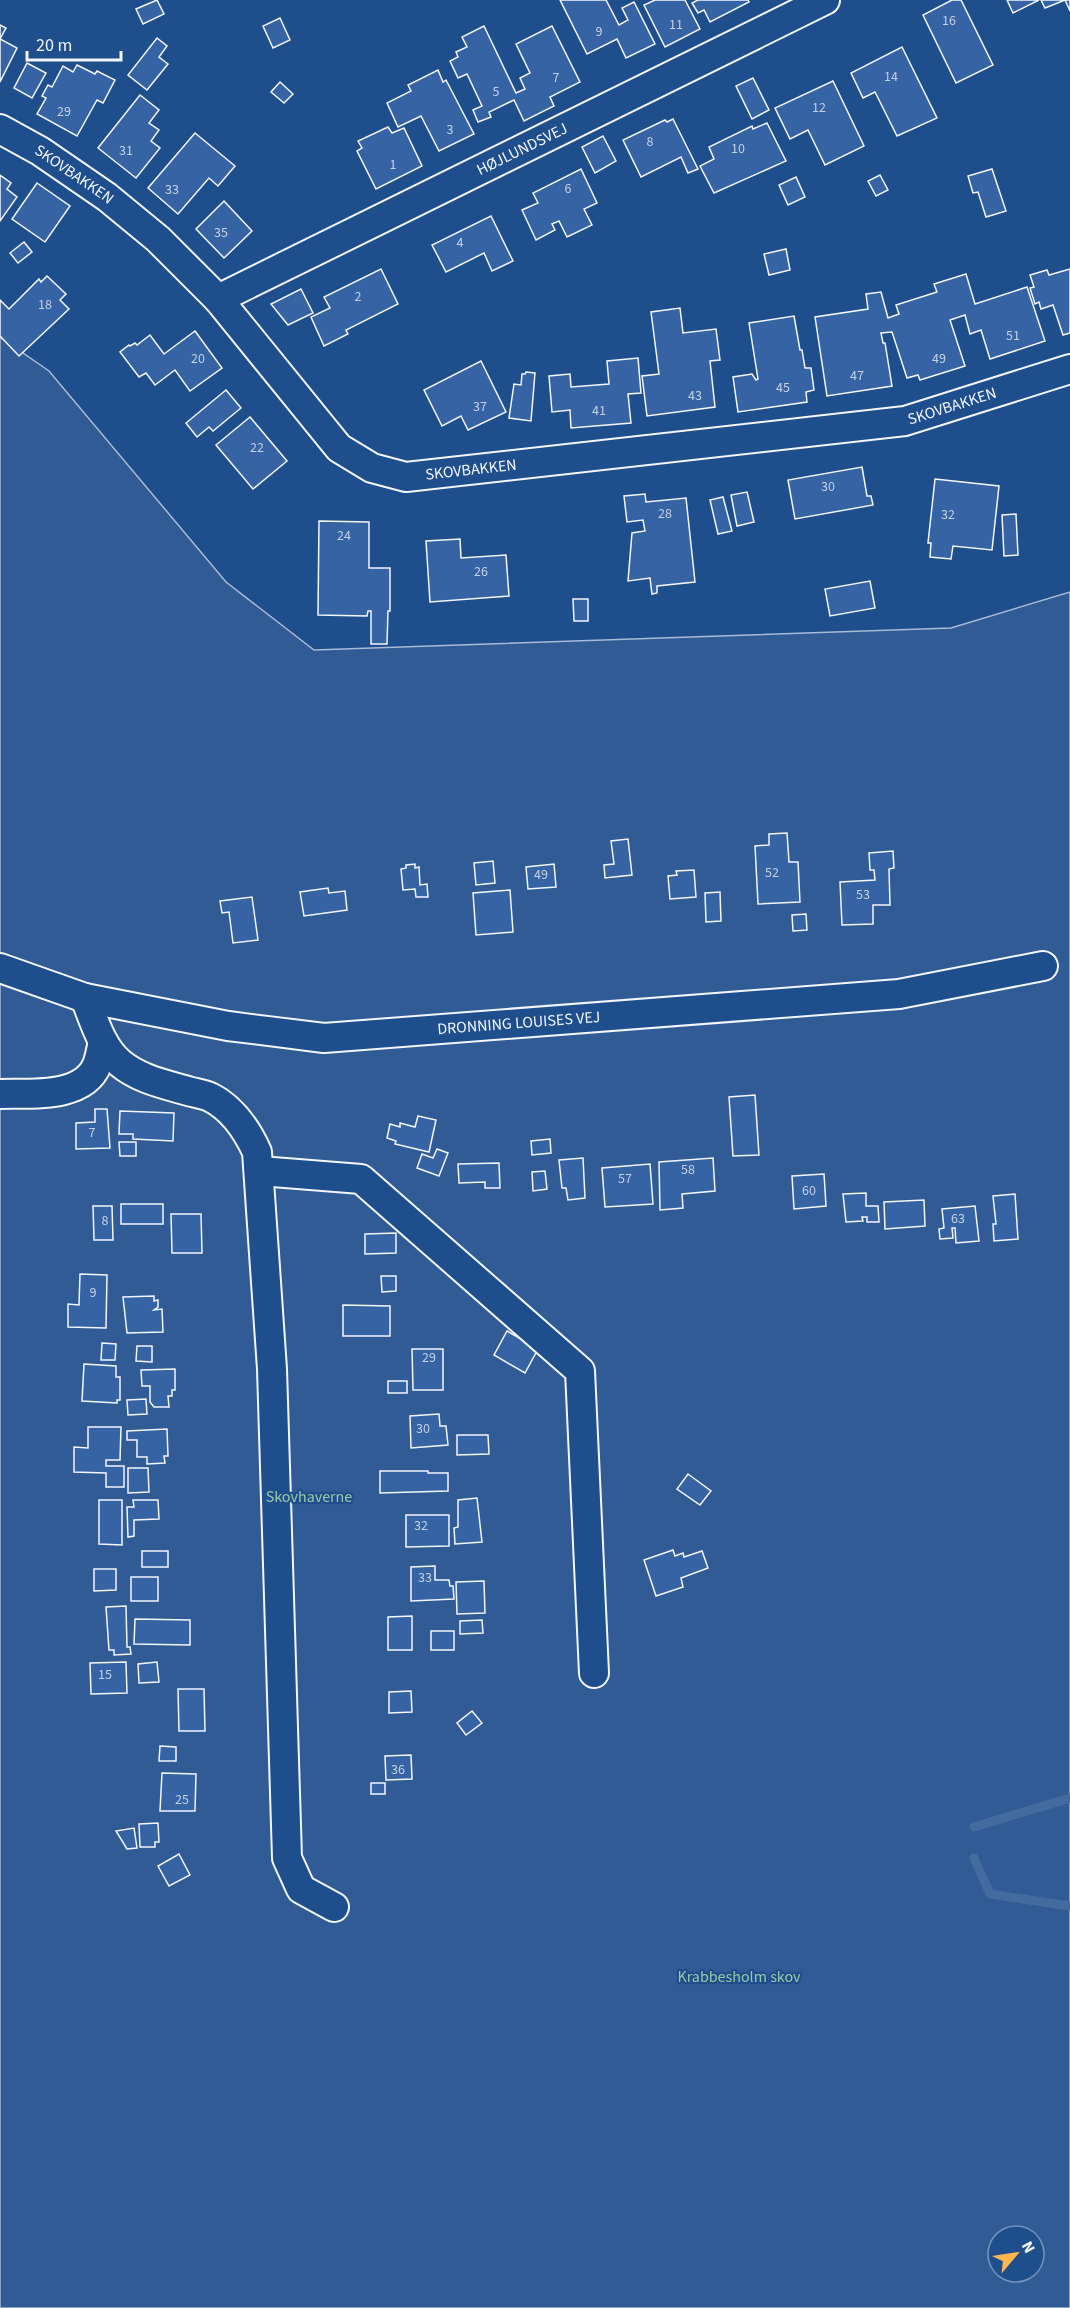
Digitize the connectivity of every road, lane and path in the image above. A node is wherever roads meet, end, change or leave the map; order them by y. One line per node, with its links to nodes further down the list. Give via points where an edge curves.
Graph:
1 (825, 0): 3 (street, HØJLUNDSVEJ)
2 (0, 129): 3 (street, SKOVBAKKEN, via 40,151 106,197 158,239)
3 (218, 299): 4 (street, SKOVBAKKEN, via 339,448 372,468 406,477 905,421)
4 (1070, 369)
5 (1043, 966): 7 (street, DRONNING LOUISES VEJ, via 899,994 324,1038 228,1026)
6 (0, 968): 7 (street, DRONNING LOUISES VEJ)
7 (85, 999): 8 (street)
8 (103, 1042): 9 (street, via 97,1067 74,1088 57,1093); 10 (street, via 119,1062 136,1073 154,1082 210,1097 230,1112 249,1133)
9 (0, 1094)
10 (260, 1171): 11 (street, via 361,1179 580,1371); 12 (street, via 272,1369 287,1858 301,1889)
11 (594, 1673)
12 (334, 1907)

